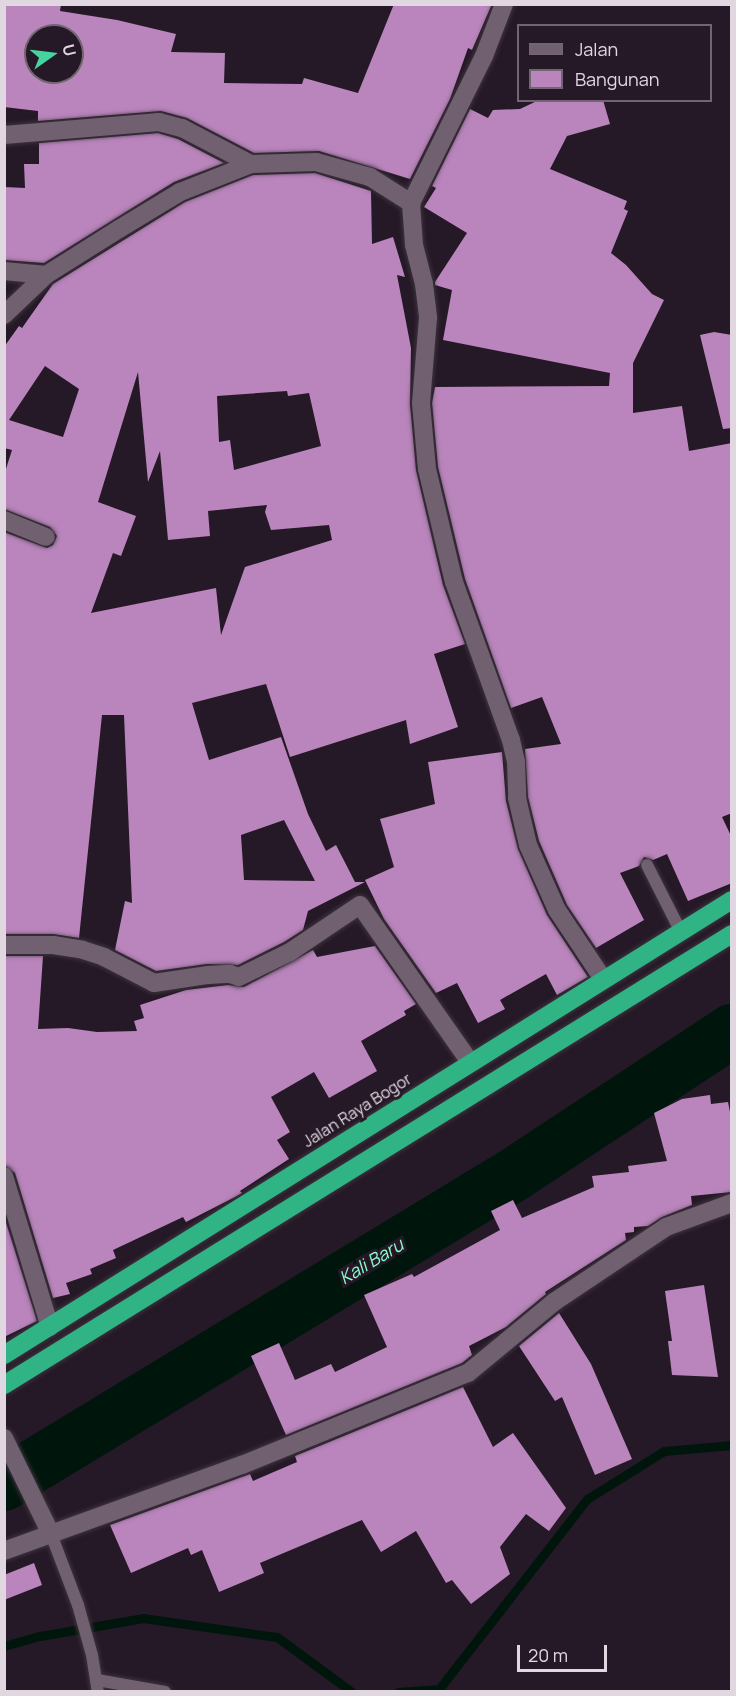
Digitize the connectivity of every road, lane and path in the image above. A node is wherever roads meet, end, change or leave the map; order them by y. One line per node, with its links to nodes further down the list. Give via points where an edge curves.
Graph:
1 (504, 4): 4 (street, via 484,56)
2 (4, 135): 3 (street, via 159,122 182,128)
3 (251, 164): 4 (street, via 316,162 370,177); 6 (street, via 180,192)
4 (411, 203): 15 (street, via 414,245 428,318 421,403 427,469 454,582 511,740 517,798 528,845 557,910)
5 (4, 272): 6 (street)
6 (46, 275): 7 (street)
7 (4, 315)
8 (4, 520): 9 (street)
9 (46, 537)
10 (646, 865): 12 (lane)
11 (732, 900): 12 (highway, Jalan Raya Bogor)
12 (681, 932): 15 (highway, Jalan Raya Bogor)
13 (732, 934): 21 (highway)
14 (4, 945): 16 (street, via 53,945 83,950 112,960 154,983 208,975 240,977 290,952 360,905)
15 (603, 980): 16 (highway, Jalan Raya Bogor)
16 (470, 1062): 19 (highway, Jalan Raya Bogor)
17 (4, 1176): 19 (street)
18 (732, 1203): 23 (street, via 666,1227 554,1302 468,1373 242,1466)
19 (50, 1327): 20 (highway, Jalan Raya Bogor)
20 (4, 1355)
21 (4, 1385)
22 (4, 1438): 23 (street)
23 (51, 1534): 24 (street); 25 (lane, via 78,1605)
24 (4, 1551)
25 (97, 1686): 26 (lane)
26 (165, 1692)

